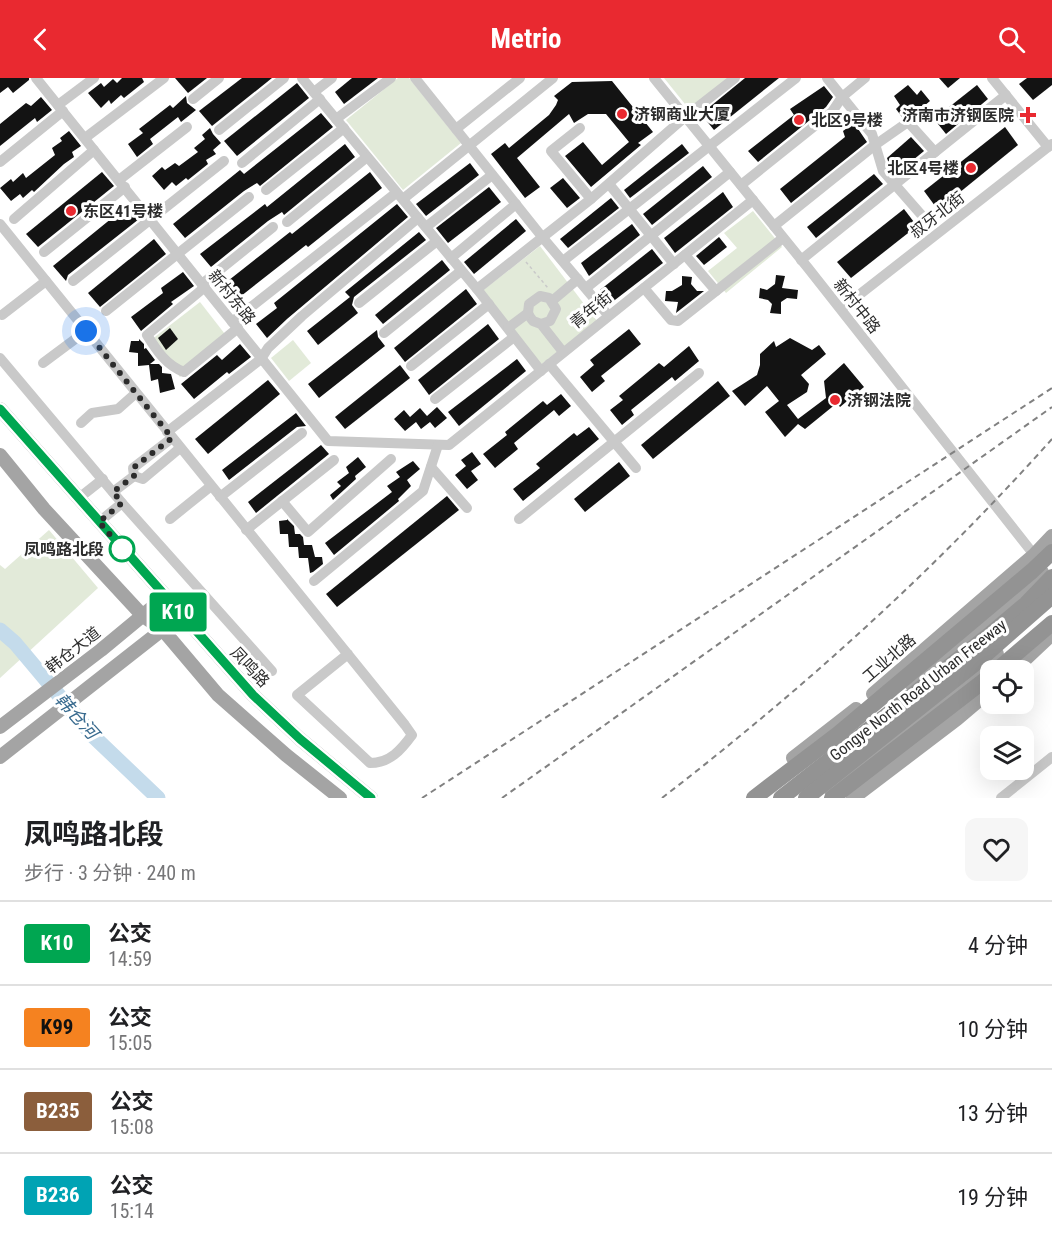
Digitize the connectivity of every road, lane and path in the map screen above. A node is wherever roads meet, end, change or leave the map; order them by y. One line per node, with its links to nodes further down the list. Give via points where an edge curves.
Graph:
1 (36, 78): 22 (street, 新村东路)
2 (94, 78): 22 (street)
3 (163, 78): 29 (street)
4 (219, 78): 21 (street)
5 (284, 78): 28 (street)
6 (302, 78): 19 (street)
7 (332, 78): 19 (street)
8 (391, 78): 24 (street)
9 (415, 78): 27 (street)
10 (520, 78): 27 (street)
11 (553, 78): 30 (street)
12 (654, 78): 23 (street, 新村中路)
13 (735, 78): 23 (street)
14 (796, 78): 33 (street)
15 (827, 78): 20 (street)
16 (865, 78): 20 (street)
17 (992, 78): 18 (street)
18 (1006, 95): 32 (street); 35 (street)
19 (317, 96): 24 (street); 39 (street)
20 (842, 98): 31 (street, via 872,134); 44 (street, via 832,112)
21 (192, 99)
22 (61, 108): 29 (street, 新村东路); 38 (street)
23 (685, 117): 33 (street, 新村中路); 43 (street)
24 (340, 124): 36 (street); 46 (street)
25 (187, 127): 42 (street)
26 (580, 128): 49 (street, via 551,151)
27 (456, 129): 30 (street)
28 (219, 130)
29 (85, 138): 34 (street, 新村东路)
30 (469, 145): 41 (street); 48 (street)
31 (875, 145): 35 (street, via 908,122); 45 (street, via 884,171); 58 (street)
32 (1050, 145): 86 (street, 叔牙北街)
33 (709, 146): 40 (street, 新村中路); 52 (street)
34 (94, 150): 42 (street, 新村东路); 54 (street)
35 (935, 153): 45 (street)
36 (368, 157): 48 (street); 57 (street)
37 (224, 161): 55 (street)
38 (0, 162)
39 (242, 163)
40 (730, 172): 44 (street, 新村中路); 62 (street)
41 (492, 175): 51 (street); 61 (street)
42 (122, 184): 55 (street, 新村东路); 66 (street)
43 (609, 184): 49 (street); 52 (street)
44 (741, 185): 50 (street, 新村中路)
45 (895, 185): 56 (street); 71 (street)
46 (266, 190)
47 (249, 196): 67 (street)
48 (399, 196): 53 (street); 92 (street)
49 (591, 199): 64 (street)
50 (753, 200): 58 (street, 新村中路); 69 (street, 青年街)
51 (516, 204): 64 (street); 70 (street)
52 (629, 209): 62 (street); 72 (street)
53 (418, 218): 61 (street); 98 (street, via 302,316)
54 (14, 219)
55 (150, 219): 67 (street, 新村东路); 77 (street)
56 (925, 219)
57 (287, 222)
58 (774, 226): 63 (street, 新村中路)
59 (1, 227): 76 (street)
60 (273, 227): 78 (street)
61 (426, 227): 65 (street)
62 (651, 236): 73 (street); 79 (street)
63 (783, 237): 71 (street, 新村中路); 82 (street)
64 (543, 238): 68 (street); 72 (street)
65 (437, 241): 70 (street); 84 (street)
66 (44, 252)
67 (178, 253): 78 (street, 新村东路); 87 (street)
68 (520, 255): 81 (street); 83 (path)
69 (685, 255): 73 (street, 青年街); 82 (street)
70 (451, 258): 74 (street)
71 (801, 260): 86 (street, 新村中路)
72 (563, 261): 75 (street)
73 (674, 264): 80 (street, 青年街)
74 (461, 271): 81 (street); 94 (street)
75 (578, 279): 79 (street); 83 (street)
76 (46, 281): 89 (street); 93 (street)
77 (73, 282)
78 (203, 285): 92 (street, 新村东路); 92 (street, via 147,335 161,356 184,372)
79 (586, 288): 90 (street)
80 (644, 288): 82 (street, via 671,320 678,321); 90 (street, 青年街)
81 (477, 289): 85 (street)
82 (716, 291)
83 (554, 300): 88 (street, via 536,298); 91 (street, via 555,314)
84 (359, 303)
85 (489, 304): 95 (street); 100 (street)
86 (841, 309): 132 (street, 新村中路)
87 (106, 312)
88 (528, 313): 91 (street); 95 (street)
89 (2, 315)
90 (608, 315): 96 (street, 青年街)
91 (541, 324): 96 (street)
92 (235, 325): 98 (street, 新村东路)
93 (86, 331): 99 (street); 103 (street)
94 (384, 333)
95 (511, 333): 101 (street); 104 (street)
96 (563, 352): 101 (street, 青年街)
97 (0, 358): 118 (street)
98 (261, 358): 108 (street); 110 (street, 新村东路, via 328,441)
99 (43, 363)
100 (411, 366)
101 (545, 367): 109 (street); 110 (street, 青年街)
102 (699, 372): 109 (street)
103 (136, 393): 106 (street, via 118,409 93,413); 108 (street)
104 (435, 399)
105 (0, 409): 122 (main road, 凤鸣路)
106 (81, 423)
107 (302, 433): 121 (street)
108 (170, 435): 111 (street); 117 (street, via 133,468)
109 (613, 441): 116 (street); 127 (street)
110 (444, 445): 115 (street)
111 (180, 448): 117 (street, via 143,479); 119 (street)
112 (1, 458): 138 (main road)
113 (391, 459): 123 (street, via 308,532)
114 (334, 460): 123 (street)
115 (431, 467): 125 (street); 134 (street, via 423,491)
116 (636, 468)
117 (134, 476): 120 (street)
118 (103, 479): 120 (street); 122 (street)
119 (211, 486): 121 (street); 126 (street)
120 (113, 492): 124 (street)
121 (220, 497): 129 (street)
122 (79, 498): 128 (main road, 凤鸣路)
123 (282, 501): 129 (street)
124 (122, 503): 128 (street); 146 (street)
125 (467, 508)
126 (170, 519)
127 (519, 519)
128 (99, 522): 136 (main road, 凤鸣路)
129 (246, 530): 143 (street)
130 (1052, 536): 132 (main road, 工业北路)
131 (1052, 552): 155 (highway, bridge, via 838,734)
132 (1034, 555): 133 (street, 新村中路); 154 (main road, 工业北路, via 855,709)
133 (1050, 571): 156 (main road, 工业北路); 157 (highway, Gongye North Road Urban Freeway, via 1026,604)
134 (314, 581)
135 (1052, 596): 158 (highway, Gongye North Road Urban Freeway, via 977,662)
136 (165, 597): 138 (main road, 韩仓大道); 139 (main road, 凤鸣路)
137 (1052, 602): 159 (main road, via 982,669)
138 (142, 615): 141 (main road); 149 (main road, 韩仓大道)
139 (181, 615): 141 (main road); 153 (main road, 凤鸣路, via 253,695)
140 (1052, 623): 144 (highway)
141 (163, 630): 150 (main road); 152 (main road, via 218,695)
142 (1052, 634): 145 (main road)
143 (348, 654): 143 (street, via 297,695 370,764 382,764 412,735)
144 (1009, 660)
145 (1025, 660)
146 (272, 671)
147 (980, 684): 160 (highway)
148 (980, 699): 161 (main road)
149 (1, 724)
150 (0, 757)
151 (1052, 757): 162 (street)
152 (340, 798)
153 (371, 798)
154 (742, 798)
155 (754, 798)
156 (766, 798)
157 (781, 798)
158 (806, 798)
159 (819, 798)
160 (832, 798)
161 (853, 798)
162 (1001, 798)

